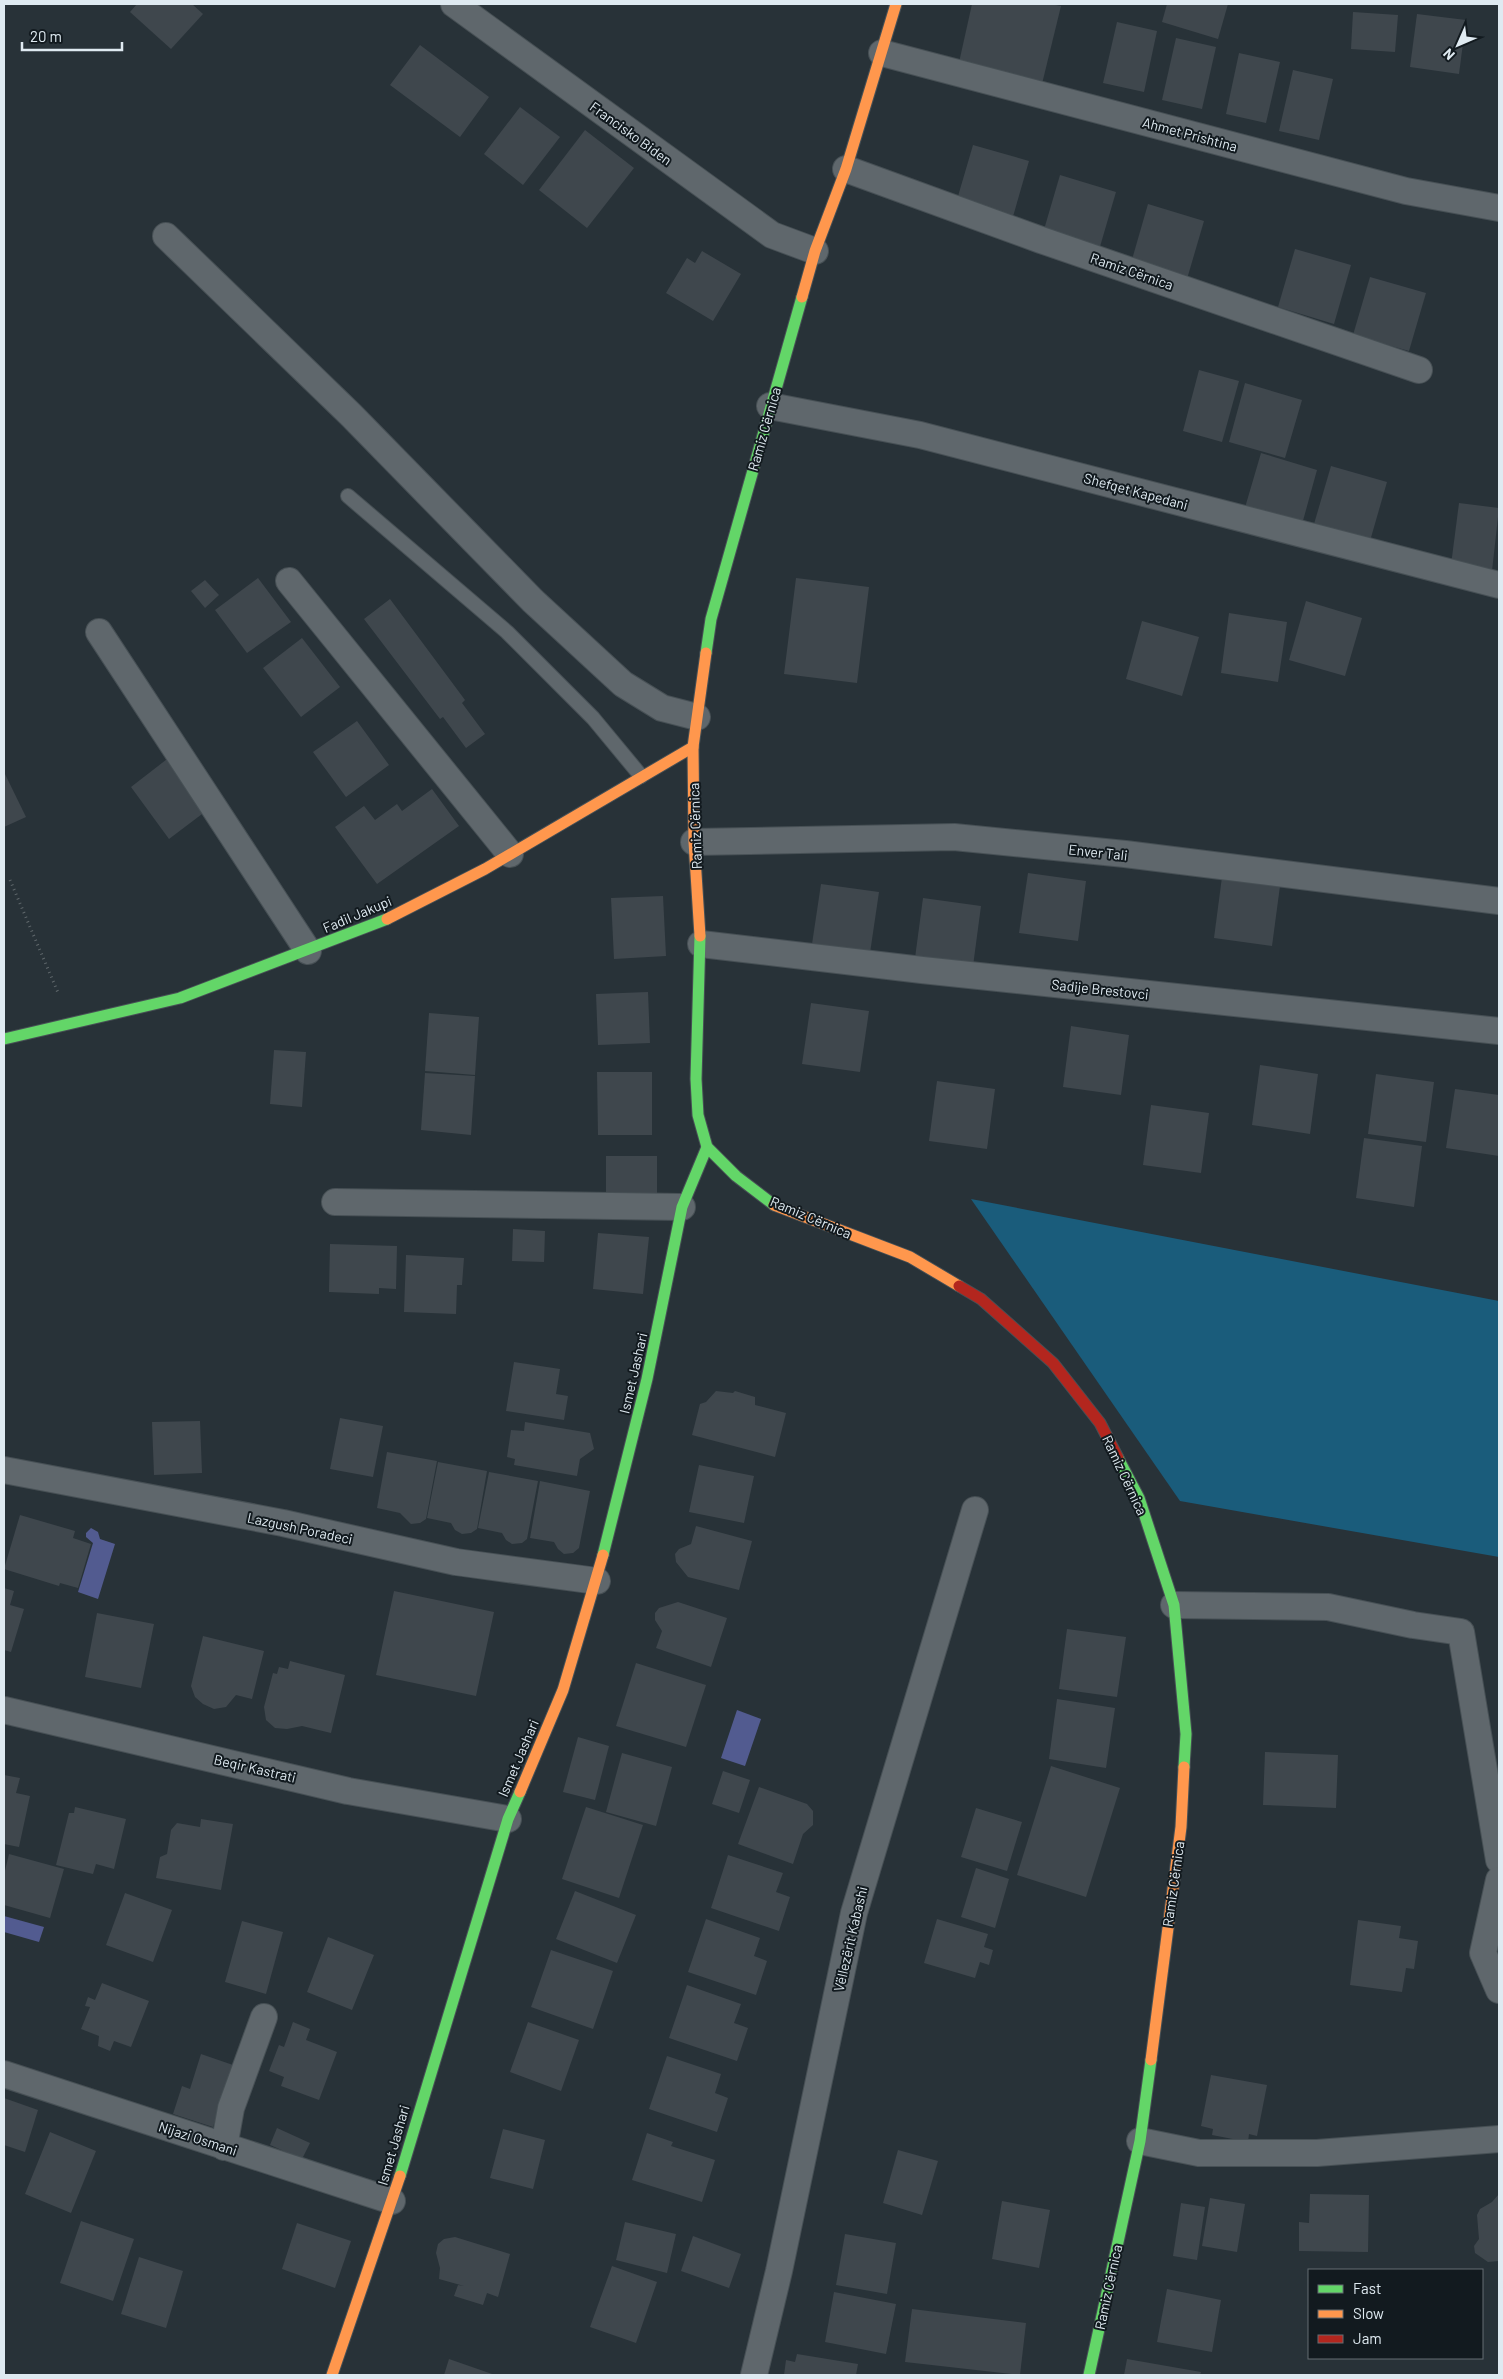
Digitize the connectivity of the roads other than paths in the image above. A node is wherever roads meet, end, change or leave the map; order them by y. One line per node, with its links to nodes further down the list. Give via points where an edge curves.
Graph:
1 (454, 4): 7 (street, Francisko Biden, via 772,235)
2 (896, 4): 3 (street, Ramiz Cërnica)
3 (882, 53): 4 (street, Ramiz Cërnica); 5 (street, Ahmet Prishtina, via 1406,191)
4 (846, 169): 7 (street, Ramiz Cërnica); 8 (street, Ramiz Cërnica, via 1041,240)
5 (1499, 208)
6 (166, 236): 14 (street, via 351,415 533,601 623,684 662,708)
7 (815, 251): 9 (street, Ramiz Cërnica)
8 (1420, 370)
9 (770, 406): 12 (street, Shefqet Kapedani, via 920,434); 14 (street, Ramiz Cërnica, via 711,619)
10 (348, 496): 16 (lane, via 506,632 593,718)
11 (289, 580): 18 (street)
12 (1499, 585)
13 (99, 632): 21 (street)
14 (697, 716): 15 (street, Ramiz Cërnica)
15 (692, 747): 16 (street, Fadil Jakupi); 17 (street, Ramiz Cërnica)
16 (642, 776): 18 (street, Fadil Jakupi)
17 (694, 842): 19 (street, Enver Tali, via 954,837 1125,854); 20 (street, Ramiz Cërnica)
18 (510, 854): 21 (street, Fadil Jakupi, via 386,920)
19 (1499, 902)
20 (701, 944): 22 (street, Sadije Brestovci); 24 (street, Ramiz Cërnica, via 696,1079 698,1115)
21 (308, 951): 23 (street, Fadil Jakupi, via 180,998)
22 (1499, 1031)
23 (4, 1039)
24 (707, 1147): 26 (street, Ismet Jashari); 30 (street, Ramiz Cërnica, via 736,1176 772,1204 910,1257 981,1299 1053,1362 1100,1423 1139,1498)
25 (335, 1202): 26 (street)
26 (682, 1207): 29 (street, Ismet Jashari, via 648,1379)
27 (4, 1470): 29 (street, Lazgush Poradeci, via 263,1519 456,1562)
28 (975, 1510): 43 (street, Vëllezërit Kabashi, via 854,1913)
29 (597, 1581): 32 (street, Ismet Jashari, via 563,1690)
30 (1174, 1605): 33 (street, via 1328,1607 1461,1632); 39 (street, Ramiz Cërnica, via 1186,1734 1181,1827)
31 (4, 1710): 32 (street, Beqir Kastrati, via 348,1790)
32 (508, 1819): 41 (street, Ismet Jashari)
33 (1499, 1860)
34 (1499, 1880): 35 (street, via 1483,1953)
35 (1499, 1990)
36 (264, 2017): 40 (street, via 231,2108)
37 (4, 2074): 40 (street, Nijazi Osmani)
38 (1499, 2139): 39 (street, via 1317,2153 1199,2153)
39 (1140, 2141): 44 (street, Ramiz Cërnica)
40 (224, 2147): 41 (street, Nijazi Osmani)
41 (392, 2202): 42 (street, Ismet Jashari)
42 (332, 2375)
43 (754, 2375)
44 (1088, 2375)

